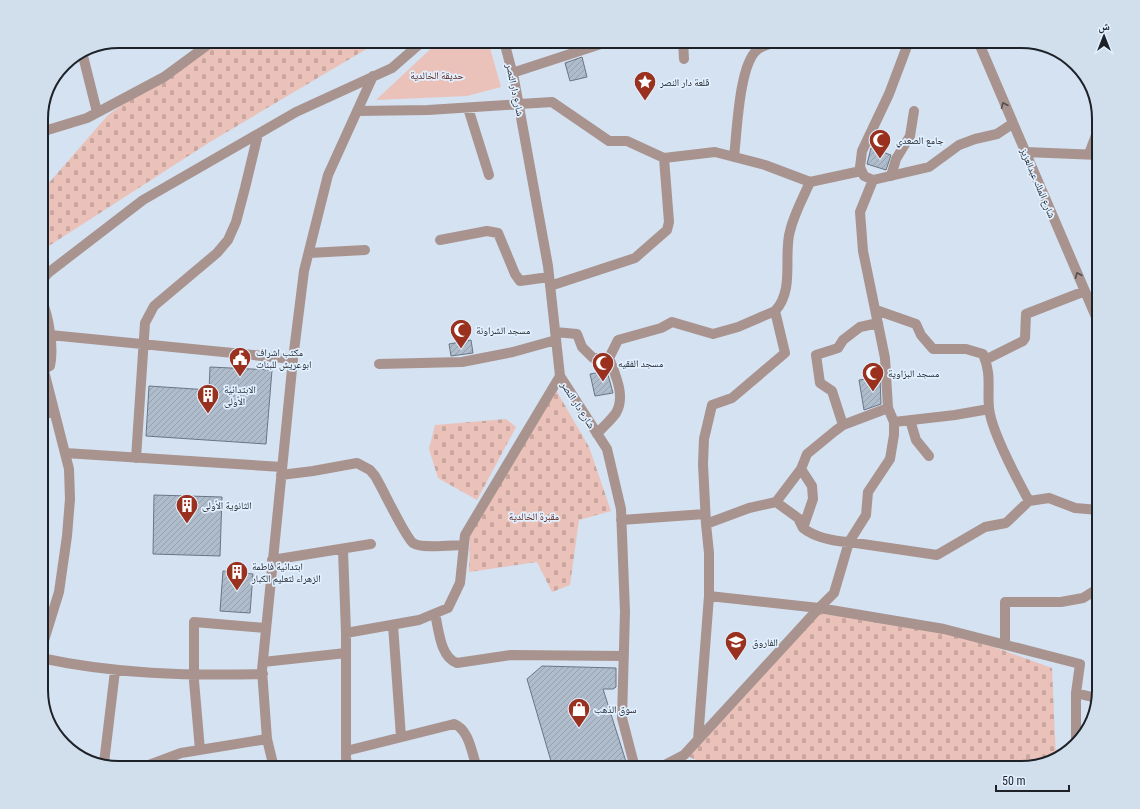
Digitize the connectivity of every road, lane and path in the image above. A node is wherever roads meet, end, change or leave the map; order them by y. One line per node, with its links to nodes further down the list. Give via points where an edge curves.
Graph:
1 (203, 48): 17 (street, via 164,77)
2 (415, 48): 12 (street, via 392,68)
3 (506, 48): 11 (street, شارع دار النصر)
4 (589, 48): 11 (street)
5 (683, 48): 10 (street)
6 (759, 48): 23 (street, via 748,62 743,80)
7 (905, 48): 25 (street, via 889,94 862,151)
8 (981, 48): 18 (street, شارع الملك عبدالعزيز, one-way to 8)
9 (84, 58): 17 (street)
10 (684, 59)
11 (512, 73): 13 (street, شارع دار النصر)
12 (373, 76): 15 (street); 20 (street, via 296,112)
13 (519, 105): 14 (street); 24 (street, via 552,102 609,141 627,141); 34 (street, شارع دار النصر)
14 (468, 108): 15 (street); 26 (street)
15 (357, 111): 32 (street, via 328,175)
16 (914, 111): 27 (street, via 910,136 896,159)
17 (97, 112): 19 (street, via 87,118)
18 (1012, 124): 21 (street, شارع الملك عبدالعزيز); 27 (street, via 997,134 959,145 929,167)
19 (48, 130)
20 (258, 134): 33 (street, via 143,200); 43 (street, via 236,222 228,240 218,253 154,306 145,323)
21 (1025, 152): 22 (street); 35 (street, شارع الملك عبدالعزيز, one-way to 21)
22 (1092, 154)
23 (734, 157): 24 (street, via 715,152); 29 (street)
24 (664, 158): 34 (street, via 669,222 667,230 636,258)
25 (862, 171): 28 (street, via 864,176); 29 (street)
26 (489, 175)
27 (891, 176): 28 (street)
28 (873, 180): 37 (street, via 860,212 863,251)
29 (810, 182): 38 (street, via 789,232 788,274 781,304)
30 (440, 240): 34 (street, via 494,231 500,235 520,281)
31 (365, 250): 32 (street)
32 (309, 252): 45 (street, via 304,271)
33 (48, 273)
34 (550, 281): 42 (street, شارع دار النصر)
35 (1085, 291): 36 (street, شارع الملك عبدالعزيز); 46 (street, via 1026,314 1023,341)
36 (1092, 308)
37 (876, 310): 39 (street); 46 (street, via 916,324 921,335 934,349 966,349 983,354)
38 (775, 311): 44 (street, via 738,327 713,334 672,322 661,328 618,340); 67 (street, via 785,353 732,398 712,405 704,439)
39 (878, 323): 51 (street, via 885,358); 57 (street, via 860,327 843,340 838,348 816,355 820,383 832,391)
40 (48, 324): 41 (street)
41 (50, 335): 43 (street); 48 (street, via 52,357)
42 (555, 336): 44 (street, via 577,334 582,347 593,358); 47 (street, via 513,352 462,362); 49 (street, شارع دار النصر)
43 (142, 344): 45 (street); 61 (street)
44 (609, 358): 58 (street, via 619,384 620,400 616,412)
45 (293, 359): 63 (street)
46 (985, 360): 52 (street, via 990,383)
47 (379, 364)
48 (48, 367)
49 (560, 376): 58 (street, شارع دار النصر); 72 (street, via 465,535)
50 (48, 391): 53 (street)
51 (888, 408): 56 (street); 57 (street)
52 (989, 409): 55 (street); 64 (street, via 995,430)
53 (54, 411): 54 (street); 59 (street)
54 (48, 413)
55 (910, 420): 56 (street); 60 (street, via 916,440)
56 (894, 422): 70 (street, via 890,458 868,492 866,515)
57 (843, 425): 62 (street, via 807,454)
58 (597, 434): 68 (street, شارع دار النصر, via 607,449 621,509)
59 (65, 453): 61 (street); 80 (street, via 69,470 70,499 67,536 59,592)
60 (929, 456)
61 (136, 458): 63 (street)
62 (801, 469): 65 (street); 69 (street, via 812,486 812,499)
63 (282, 471): 72 (street, via 313,471 358,463 375,476 413,543); 74 (street)
64 (1029, 501): 66 (street, via 1049,498 1075,508); 70 (street, via 1006,523 985,527 937,555)
65 (776, 502): 67 (street); 69 (street, via 798,518)
66 (1092, 509)
67 (706, 519): 68 (street); 76 (street)
68 (621, 520): 85 (street, شارع دار النصر)
69 (803, 528): 70 (street, via 812,535 834,542)
70 (849, 542): 77 (street, via 834,593)
71 (371, 544): 73 (street)
72 (464, 545): 78 (street, via 460,583 448,608)
73 (343, 550): 74 (street); 82 (street)
74 (272, 560): 81 (street)
75 (1092, 592): 83 (street, via 1083,598 1061,602 1005,602)
76 (709, 596): 77 (street); 96 (street)
77 (820, 608): 83 (street, via 944,629); 96 (street)
78 (435, 614): 79 (street); 85 (street, via 444,652 450,660 457,663 511,655)
79 (393, 625): 82 (street); 94 (street)
80 (48, 627)
81 (266, 628): 87 (street); 90 (street, via 194,622)
82 (346, 633): 84 (street)
83 (1005, 645): 91 (street, via 1080,664)
84 (346, 653): 87 (street); 98 (street)
85 (624, 656): 104 (street, شارع دار النصر, via 622,718)
86 (48, 660): 88 (street)
87 (263, 662): 89 (street)
88 (115, 671): 90 (street); 99 (street)
89 (262, 674): 90 (street); 95 (street)
90 (194, 676): 97 (street)
91 (1076, 694): 92 (street); 93 (street)
92 (1091, 697)
93 (1076, 734)
94 (401, 737): 98 (street); 103 (street, via 454,724 464,731)
95 (267, 740): 97 (street); 101 (street)
96 (698, 740): 105 (street, via 684,755)
97 (200, 750): 100 (street, via 181,753)
98 (346, 751): 102 (street)
99 (104, 760)
100 (160, 761)
101 (272, 761)
102 (347, 761)
103 (475, 761)
104 (633, 761)
105 (673, 761)

